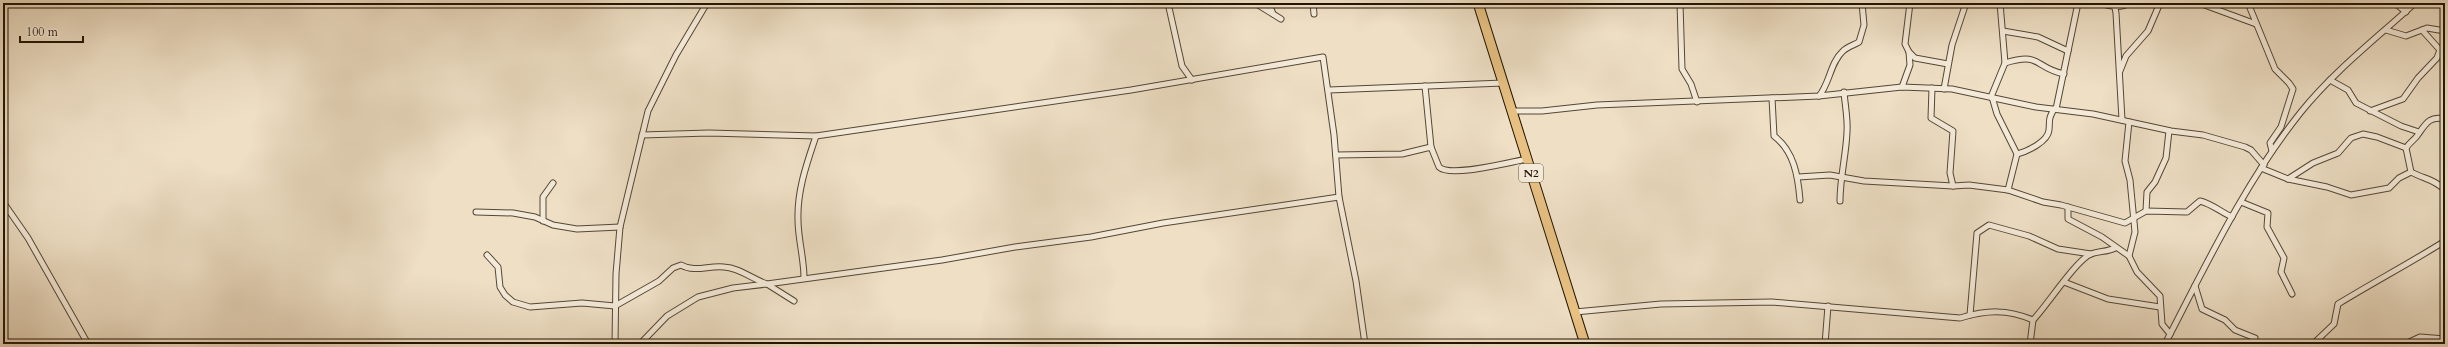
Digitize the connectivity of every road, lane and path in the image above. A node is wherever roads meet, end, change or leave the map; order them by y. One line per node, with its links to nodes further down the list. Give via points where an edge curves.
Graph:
1 (707, 3): 58 (street, via 660,83 648,111)
2 (1168, 3): 37 (street, via 1182,66)
3 (1255, 3): 23 (street)
4 (1269, 3): 23 (street)
5 (1313, 3): 24 (street)
6 (1478, 3): 39 (highway, N2)
7 (1680, 3): 49 (street, via 1682,69)
8 (1862, 3): 46 (street, via 1864,25 1859,42 1842,51 1833,66 1827,87)
9 (1910, 3): 32 (street, via 1905,44)
10 (1966, 3): 34 (street)
11 (2000, 3): 29 (street)
12 (2078, 3): 31 (street)
13 (2099, 3): 21 (street)
14 (2130, 3): 21 (street, via 2123,6)
15 (2160, 3): 36 (street, via 2148,31 2126,56)
16 (2174, 3): 17 (street)
17 (2200, 3): 26 (street)
18 (2248, 3): 26 (street)
19 (2395, 3): 22 (street)
20 (2415, 3): 22 (street)
21 (2114, 5): 36 (street)
22 (2406, 12): 27 (street)
23 (1273, 14): 25 (street)
24 (1314, 14)
25 (1281, 18)
26 (2256, 24): 62 (street, via 2275,69 2293,89 2281,127 2270,143)
27 (2386, 30): 28 (street, via 2406,36); 38 (street)
28 (2422, 30): 30 (street, via 2427,28); 52 (street, via 2440,50 2437,58 2403,99)
29 (2003, 31): 31 (street, via 2038,37); 33 (street)
30 (2445, 32)
31 (2068, 51): 35 (street)
32 (1909, 52): 34 (street, via 1915,58); 41 (street, via 1910,65)
33 (2005, 63): 35 (street, via 2022,58 2034,58 2050,71); 47 (street)
34 (1948, 64): 43 (street)
35 (2064, 74): 50 (street)
36 (2119, 74): 54 (street)
37 (1192, 80): 44 (street, via 1323,57); 59 (street)
38 (2330, 80): 52 (street, via 2348,90 2356,103); 62 (street, via 2302,111)
39 (1503, 83): 40 (street); 51 (highway, N2)
40 (1425, 86): 44 (street); 60 (street)
41 (1902, 87): 42 (street); 45 (street)
42 (1932, 88): 43 (street); 72 (street, via 1931,118 1953,131 1950,173)
43 (1944, 89): 47 (street)
44 (1329, 90): 64 (street)
45 (1844, 92): 46 (street); 69 (street, via 1848,130 1844,169)
46 (1819, 96): 48 (street)
47 (1992, 97): 50 (street); 63 (street)
48 (1772, 98): 49 (street); 68 (street, via 1774,136 1783,143)
49 (1697, 102): 51 (street)
50 (2055, 109): 54 (street); 63 (street, via 2048,121 2050,130 2047,136 2030,151)
51 (1511, 111): 65 (highway, N2)
52 (2370, 111): 57 (street)
53 (2445, 119): 57 (street, via 2434,118 2424,123)
54 (2122, 120): 55 (street)
55 (2129, 122): 56 (street); 84 (street, via 2125,160)
56 (2169, 131): 66 (street, via 2203,135 2245,147 2251,150); 81 (street, via 2166,158 2155,182 2147,192)
57 (2419, 132): 61 (street)
58 (642, 135): 59 (street, via 709,133); 86 (street)
59 (816, 136): 92 (street, via 800,184 798,219)
60 (1431, 147): 64 (street, via 1402,154); 65 (street, via 1439,167 1447,171)
61 (2406, 148): 67 (street); 70 (street, via 2363,134 2351,138 2338,154 2313,163)
62 (2272, 151): 66 (street)
63 (2017, 154): 73 (street)
64 (1336, 155): 75 (street)
65 (1527, 159): 101 (highway, N2)
66 (2262, 167): 70 (street); 79 (street)
67 (2411, 172): 70 (street, via 2399,178 2389,188 2351,195); 74 (street, via 2421,178 2436,181)
68 (1798, 177): 69 (street); 76 (street)
69 (1840, 177): 72 (street); 77 (street)
70 (2288, 179)
71 (553, 184): 85 (street, via 543,197)
72 (1953, 186): 73 (street, via 1969,185)
73 (2008, 190): 80 (street, via 2043,202)
74 (2445, 190)
75 (1338, 197): 92 (street, via 942,260); 110 (street, via 1356,281)
76 (1800, 200)
77 (1840, 201)
78 (3, 202): 107 (street, via 28,238)
79 (2241, 202): 83 (street); 96 (street, via 2268,213 2267,227 2284,258 2281,272)
80 (2068, 207): 84 (street, via 2125,223); 88 (street, via 2068,219 2102,237)
81 (2146, 210): 83 (street, via 2187,212 2200,201); 84 (street)
82 (476, 212): 85 (street, via 513,213)
83 (2232, 217): 95 (street)
84 (2134, 218): 91 (street, via 2135,232)
85 (543, 221): 86 (street, via 577,229)
86 (620, 227): 98 (street)
87 (2445, 241): 115 (street, via 2338,304 2334,324)
88 (2115, 248): 89 (street); 91 (street)
89 (2091, 254): 93 (street, via 2080,262); 102 (street, via 2058,250 2029,236 1989,226 1977,233)
90 (487, 255): 98 (street, via 498,267 500,287 513,302 530,307 582,303)
91 (2129, 256): 100 (street, via 2137,272 2160,296)
92 (804, 278): 94 (street)
93 (2064, 282): 100 (street, via 2108,300); 103 (street)
94 (767, 284): 97 (street); 98 (street, via 753,279 740,270 723,266 702,269 681,265); 109 (street, via 733,288 698,297 667,316)
95 (2195, 286): 104 (street); 105 (street, via 2202,309 2225,320 2235,330)
96 (2292, 294)
97 (794, 301)
98 (615, 306): 108 (street)
99 (1828, 306): 101 (street, via 1772,302 1661,304); 102 (street, via 1960,318); 112 (street)
100 (2160, 307): 104 (street, via 2162,324)
101 (1575, 312): 111 (highway, N2)
102 (1970, 315): 103 (street, via 1980,312 2014,312)
103 (2033, 320): 113 (street)
104 (2170, 334): 114 (street)
105 (2255, 338)
106 (2445, 339): 116 (street, via 2420,338)
107 (88, 344)
108 (615, 344)
109 (640, 344)
110 (1365, 344)
111 (1585, 344)
112 (1825, 344)
113 (2030, 344)
114 (2165, 344)
115 (2313, 344)
116 (2405, 344)

